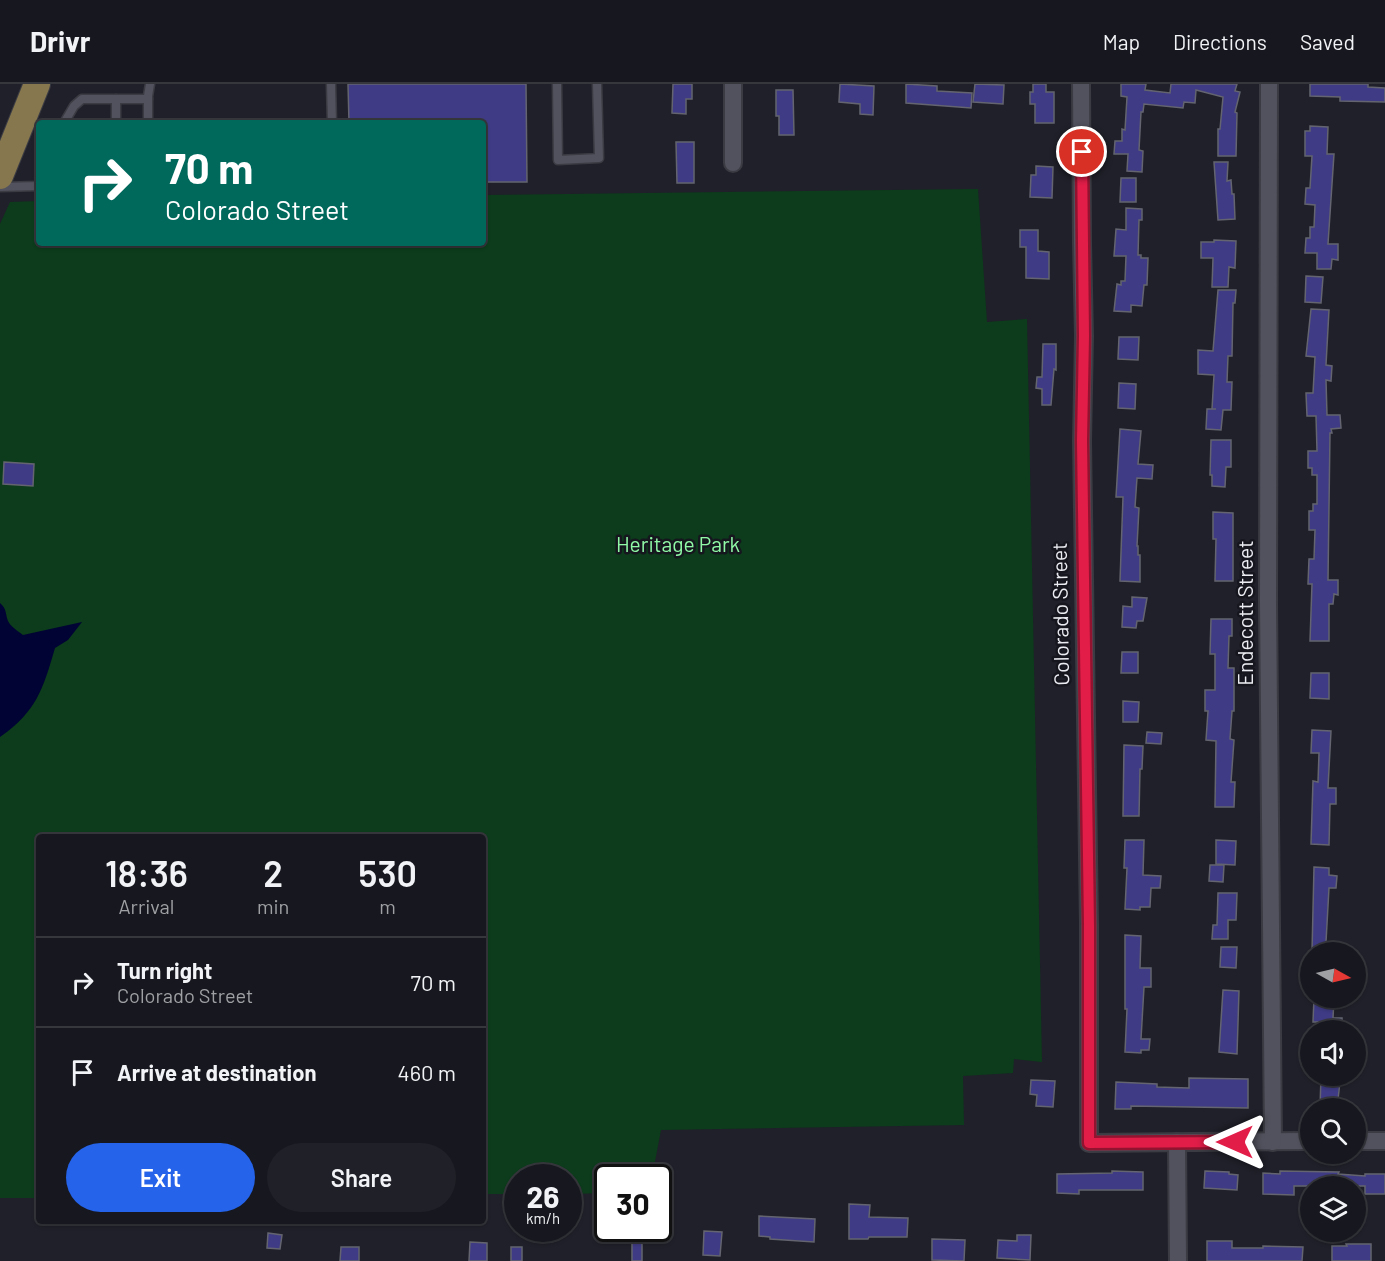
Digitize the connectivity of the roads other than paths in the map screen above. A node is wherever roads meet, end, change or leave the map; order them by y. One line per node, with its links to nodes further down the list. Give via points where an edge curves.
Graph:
1 (37, 84): 16 (main road)
2 (150, 84): 10 (lane)
3 (331, 84): 14 (lane)
4 (557, 84): 5 (lane, via 558,160 599,158)
5 (597, 84)
6 (733, 84): 15 (street)
7 (1081, 84): 21 (street, Colorado Street, via 1089,1143)
8 (1269, 84): 22 (street, Endecott Street)
9 (116, 99): 10 (lane); 11 (lane, via 82,99); 12 (lane)
10 (148, 99): 13 (lane)
11 (66, 120)
12 (116, 120)
13 (148, 120)
14 (332, 120)
15 (733, 163)
16 (0, 176)
17 (36, 186): 18 (lane)
18 (0, 187)
19 (1385, 1140): 20 (street)
20 (1366, 1141)
21 (1177, 1142): 22 (street); 24 (street)
22 (1274, 1142): 23 (street)
23 (1300, 1142)
24 (1178, 1261)

